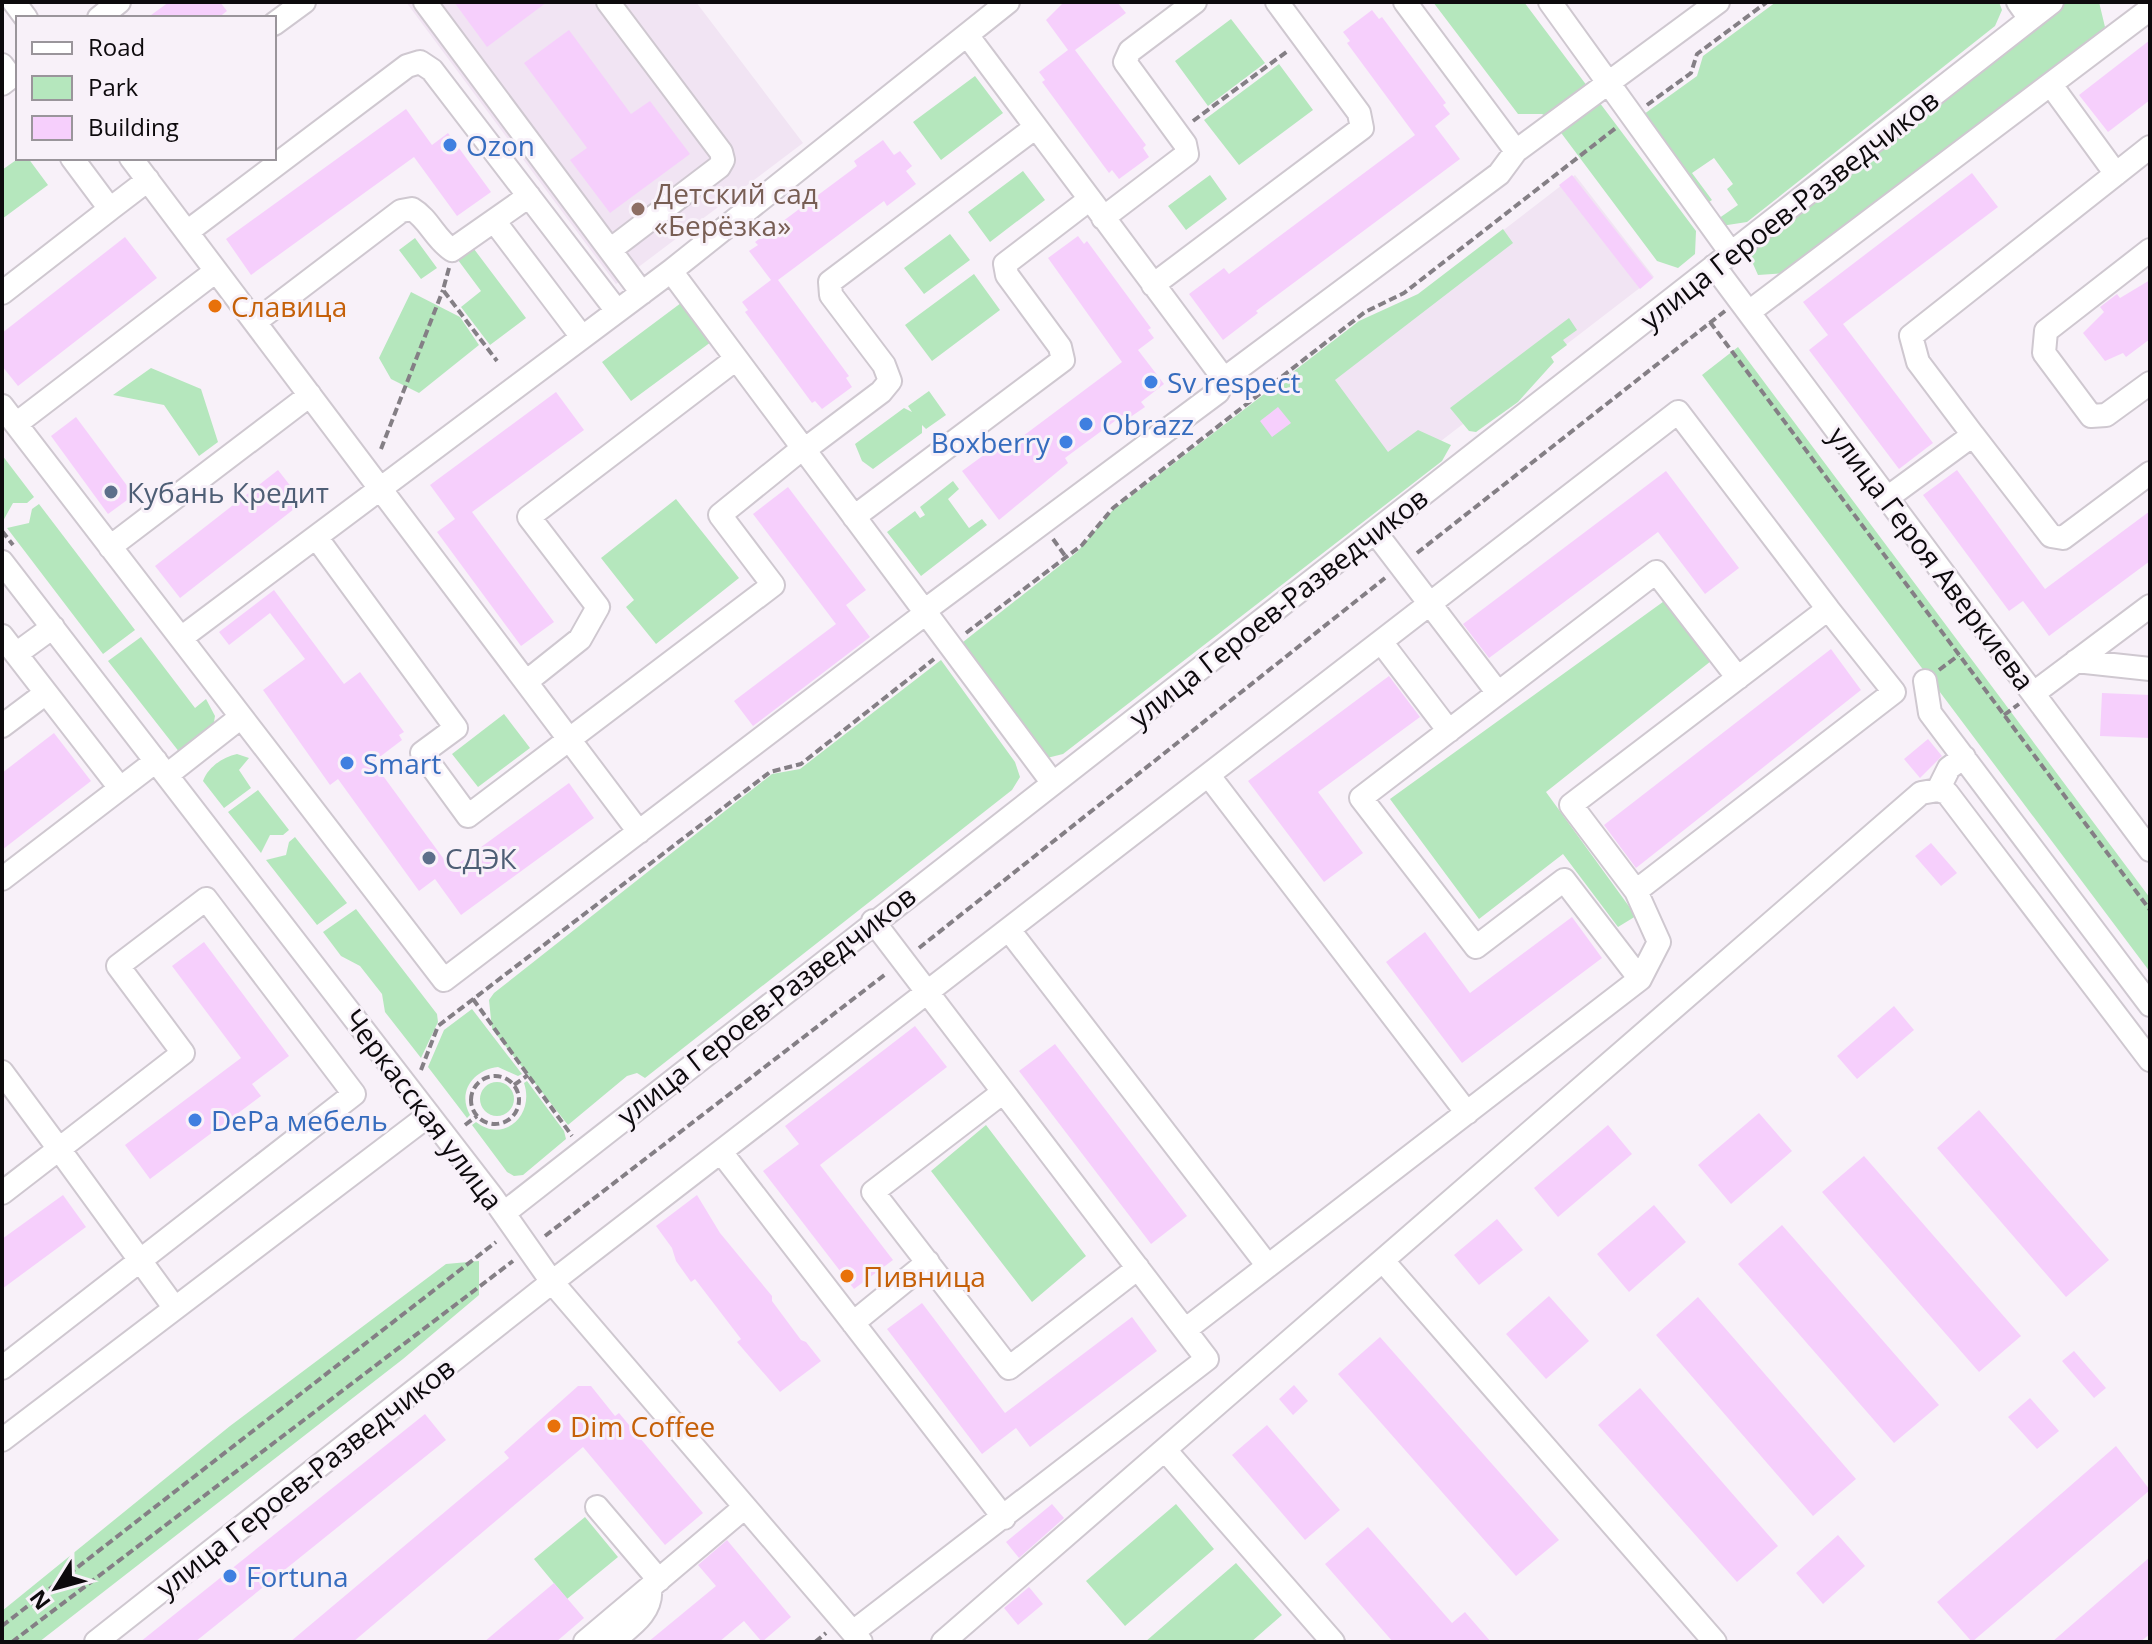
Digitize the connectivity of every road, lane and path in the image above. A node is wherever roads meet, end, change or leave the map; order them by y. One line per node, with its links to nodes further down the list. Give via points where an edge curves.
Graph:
1 (119, 2): 15 (street)
2 (304, 2): 16 (street)
3 (425, 2): 36 (street)
4 (608, 2): 36 (street, via 723,160)
5 (1008, 2): 17 (street)
6 (1195, 2): 23 (street, via 1130,51 1125,62)
7 (1277, 2): 18 (street)
8 (1405, 2): 25 (street)
9 (1550, 2): 19 (street, улица Героя Аверкиева)
10 (1718, 2): 19 (street)
11 (1767, 2): 21 (path, via 1697,54 1691,73)
12 (2052, 2): 14 (street, улица Героев-Разведчиков)
13 (2150, 9): 20 (street)
14 (2024, 10): 39 (street, улица Героев-Разведчиков)
15 (102, 16)
16 (276, 23)
17 (967, 35): 22 (street); 41 (street)
18 (1304, 39): 23 (path); 42 (street, via 1359,113 1362,128)
19 (1608, 83): 21 (street, улица Героя Аверкиева); 25 (street)
20 (2051, 85): 28 (street); 46 (street)
21 (1631, 116): 39 (street, улица Героя Аверкиева); 78 (path, via 1404,293 1365,312 1113,508 1082,545)
22 (1036, 127): 31 (street); 59 (street, via 830,282 831,295 884,365 890,381)
23 (1177, 133): 33 (street, via 1187,154)
24 (2150, 147): 28 (street)
25 (1516, 151): 53 (street, via 1499,174)
26 (73, 160): 32 (street)
27 (133, 160): 29 (street)
28 (2116, 174): 57 (street, via 1911,336 1918,362)
29 (148, 180): 32 (street); 35 (street)
30 (529, 196): 34 (street); 35 (street, via 432,70 420,62 407,66); 47 (street)
31 (1090, 199): 33 (street); 63 (street, via 1005,264 1007,275 1060,347 1063,360)
32 (110, 209): 44 (street)
33 (1103, 218): 42 (street)
34 (495, 222): 48 (street, via 452,250 421,214 401,211); 50 (street)
35 (187, 232): 40 (street)
36 (610, 250): 45 (street)
37 (2150, 250): 54 (street, via 2046,331 2044,353 2091,416 2106,415)
38 (442, 258): 43 (path, via 451,270)
39 (1722, 260): 46 (street, улица Героя Аверкиева); 65 (street, улица Героев-Разведчиков)
40 (216, 271): 48 (street); 56 (street)
41 (671, 271): 45 (street); 51 (street)
42 (1153, 285): 53 (street)
43 (443, 290): 52 (path); 58 (path)
44 (2, 293)
45 (642, 293): 47 (street)
46 (1744, 306): 49 (path); 62 (street, улица Героя Аверкиева)
47 (617, 311): 50 (street)
48 (255, 322): 55 (street)
49 (1710, 322): 69 (path); 101 (path)
50 (582, 337): 61 (street)
51 (736, 359): 59 (street); 83 (street, via 529,517 598,607 580,639)
52 (497, 361)
53 (1224, 379): 73 (street, via 1218,392)
54 (2150, 383)
55 (310, 395): 61 (street); 67 (street)
56 (9, 415): 67 (street)
57 (1973, 435): 60 (street, via 2051,536 2063,538); 62 (street)
58 (381, 449)
59 (804, 449): 63 (street); 90 (street, via 720,515 773,585)
60 (2150, 473)
61 (381, 489): 66 (street); 83 (street)
62 (1887, 498): 86 (street, улица Героя Аверкиева)
63 (854, 517): 73 (street)
64 (2, 531): 68 (path)
65 (1375, 532): 69 (street); 94 (street, улица Героев-Разведчиков)
66 (316, 537): 75 (street); 90 (street, via 456,728 422,753 468,816)
67 (110, 547): 75 (street)
68 (12, 558): 74 (street, Черкасская улица)
69 (1401, 566): 70 (street); 104 (path)
70 (1431, 604): 72 (street, улица Героев-Разведчиков, via 1678,412); 76 (street, улица Героев-Разведчиков); 85 (street)
71 (2150, 606): 79 (street)
72 (1828, 609): 81 (street); 100 (street, via 1894,692)
73 (925, 612): 78 (street); 97 (street)
74 (53, 627): 77 (street); 92 (street, Черкасская улица)
75 (181, 638): 87 (street)
76 (1382, 643): 89 (street); 93 (street, улица Героев-Разведчиков)
77 (7, 645): 84 (street)
78 (950, 646): 94 (street); 107 (path, via 801,764 770,772)
79 (2076, 661): 80 (street); 86 (street)
80 (2150, 669)
81 (1738, 678): 85 (street, via 1656,572); 100 (street, via 1571,805)
82 (1925, 681): 91 (street, via 1930,713)
83 (526, 682): 90 (street)
84 (46, 693): 88 (street); 95 (street)
85 (1498, 693): 89 (street)
86 (2034, 693): 98 (street, улица Героя Аверкиева)
87 (241, 717): 92 (street); 97 (street, via 444,980)
88 (2, 726)
89 (1449, 731): 105 (street, via 1361,798 1476,947 1564,880)
90 (570, 740): 97 (street)
91 (1964, 757): 96 (street, via 1949,768); 108 (street)
92 (162, 768): 95 (street); 119 (street, Черкасская улица)
93 (1209, 776): 103 (street, улица Героев-Разведчиков); 117 (street)
94 (1052, 782): 102 (street, улица Героев-Разведчиков)
95 (120, 788): 99 (street)
96 (1938, 790): 110 (street, via 1947,793); 131 (street, via 1921,793)
97 (639, 832)
98 (2150, 850)
99 (2, 879)
100 (1636, 891): 105 (street, via 1659,942)
101 (2150, 910)
102 (873, 921): 104 (street); 127 (street, улица Героев-Разведчиков)
103 (1009, 930): 106 (street, улица Героев-Разведчиков); 133 (street)
104 (902, 962): 106 (street); 129 (path)
105 (1640, 979): 117 (street)
106 (926, 994): 116 (street); 125 (street, улица Героев-Разведчиков)
107 (473, 999): 111 (path, via 438,1026); 113 (path)
108 (2150, 1005)
109 (412, 1058): 111 (path)
110 (2150, 1060)
111 (421, 1070): 114 (path)
112 (2, 1072): 124 (street)
113 (529, 1075): 115 (path); 123 (path, via 572,1133)
114 (430, 1081)
115 (514, 1085): 120 (path, via 519,1104 511,1118 497,1124); 120 (path, via 497,1076 482,1080 471,1100)
116 (1002, 1093): 132 (street, via 873,1192); 134 (street)
117 (1467, 1113): 133 (street)
118 (456, 1114): 121 (path)
119 (429, 1115): 127 (street, Черкасская улица); 136 (street)
120 (477, 1116): 121 (path)
121 (465, 1125): 122 (path)
122 (474, 1137)
123 (571, 1142)
124 (59, 1149): 126 (street); 130 (street); 130 (street, via 183,1053 118,966 206,899 354,1094)
125 (721, 1152): 135 (street, улица Героев-Разведчиков); 137 (street)
126 (2, 1193)
127 (504, 1213): 129 (street, Черкасская улица)
128 (496, 1242): 146 (path)
129 (528, 1249): 135 (street, Черкасская улица); 150 (path)
130 (140, 1261): 136 (street); 139 (street)
131 (1383, 1261): 141 (street); 157 (street)
132 (928, 1262): 134 (street, via 1009,1368); 137 (street)
133 (1268, 1266): 138 (street)
134 (1138, 1268): 138 (street)
135 (552, 1282): 143 (street, Черкасская улица); 151 (street, улица Героев-Разведчиков)
136 (174, 1307): 140 (street)
137 (853, 1323): 144 (street)
138 (1185, 1330): 144 (street, via 1207,1359)
139 (2, 1368)
140 (2, 1440)
141 (1166, 1451): 148 (street); 156 (street)
142 (597, 1507): 145 (street)
143 (745, 1507): 145 (street); 149 (street, Черкасская улица)
144 (1004, 1518): 149 (street)
145 (654, 1584): 152 (street); 153 (street, via 642,1616)
146 (2, 1626)
147 (829, 1630): 154 (path)
148 (971, 1634): 155 (street)
149 (857, 1637)
150 (12, 1642)
151 (96, 1642)
152 (585, 1642)
153 (612, 1642)
154 (815, 1642)
155 (943, 1642)
156 (1333, 1642)
157 (1715, 1642)

